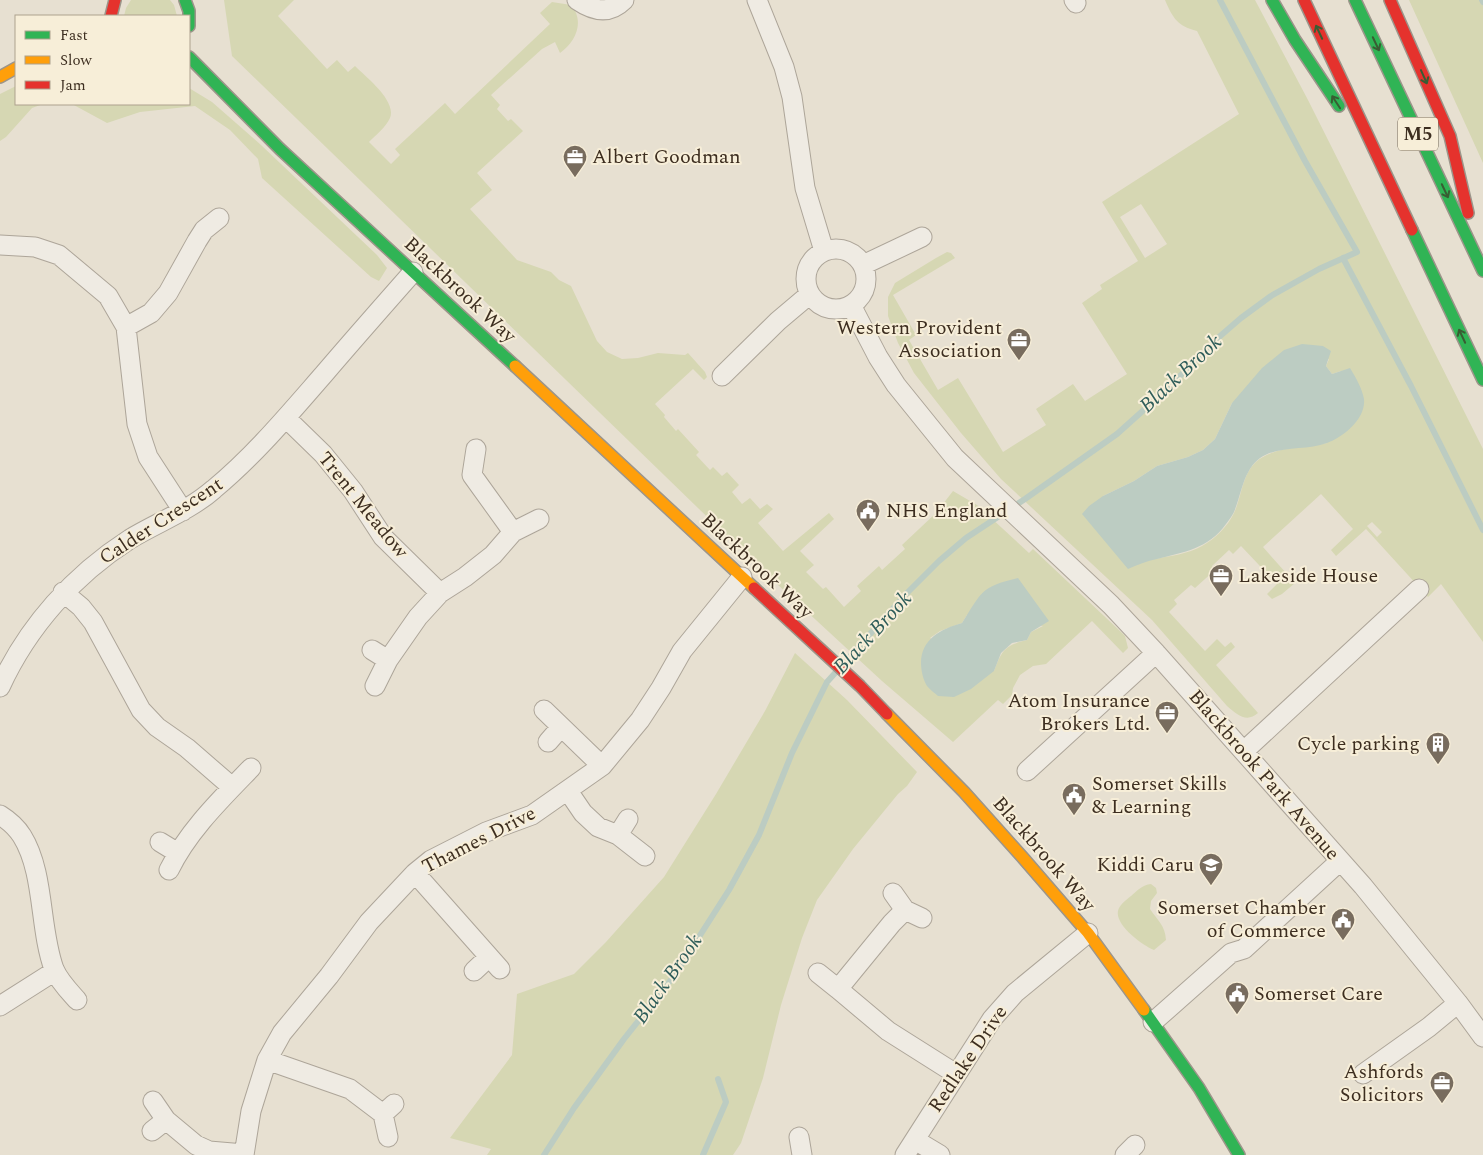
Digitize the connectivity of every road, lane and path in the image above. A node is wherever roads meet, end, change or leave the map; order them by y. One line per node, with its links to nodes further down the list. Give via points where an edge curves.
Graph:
1 (116, 0): 10 (main road)
2 (185, 0): 11 (main road)
3 (577, 0): 4 (street, via 596,10 608,10)
4 (624, 0)
5 (757, 0): 19 (street, via 784,67 792,97 805,188)
6 (1272, 0): 15 (main road, M5, one-way to 6)
7 (1304, 0): 15 (main road, M5, one-way to 7)
8 (1355, 0): 21 (main road, M5, one-way to 21)
9 (1390, 0): 21 (main road, M5, one-way to 21, via 1450,136)
10 (111, 15)
11 (189, 15)
12 (190, 58): 22 (main road, Blackbrook Way, via 280,149)
13 (15, 69): 14 (main road)
14 (0, 77)
15 (1392, 187): 27 (main road, M5, one-way to 15)
16 (205, 223): 25 (street, via 168,293 151,313)
17 (922, 237): 20 (street)
18 (0, 245): 25 (street, via 35,247 59,255 108,296)
19 (824, 251): 20 (street, via 842,249 857,257); 23 (street, via 815,257 808,270 806,284)
20 (863, 265): 24 (street, via 865,287)
21 (1482, 270)
22 (413, 272): 28 (street, Calder Crescent); 33 (main road, Blackbrook Way)
23 (810, 294): 24 (street, via 828,308); 26 (street)
24 (851, 305): 38 (street, Blackbrook Park Avenue, via 896,385 955,458 1111,605)
25 (126, 327): 30 (street, via 137,424 148,458)
26 (722, 376)
27 (1483, 380)
28 (286, 418): 30 (street, Calder Crescent, via 233,473); 36 (street, Trent Meadow, via 323,454 353,491 383,537)
29 (476, 449): 32 (street, via 464,478)
30 (183, 511): 35 (street, Calder Crescent, via 131,539 91,566)
31 (539, 518): 32 (street)
32 (513, 532): 36 (street, via 493,555)
33 (742, 577): 46 (street, Thames Drive, via 682,651 640,720); 61 (main road, Blackbrook Way, via 860,686 964,792)
34 (1419, 589): 45 (street)
35 (63, 592): 40 (street, Calder Crescent); 49 (street, via 93,622 140,710)
36 (440, 593): 39 (street, via 418,617)
37 (372, 650): 39 (street)
38 (1156, 653): 45 (street, Blackbrook Park Avenue); 48 (street)
39 (388, 660): 41 (street)
40 (3, 675)
41 (375, 686)
42 (544, 710): 43 (street)
43 (561, 726): 44 (street); 46 (street)
44 (548, 742)
45 (1244, 751): 55 (street, Blackbrook Park Avenue)
46 (602, 766): 50 (street, Thames Drive)
47 (251, 768): 49 (street)
48 (1027, 771)
49 (232, 787): 53 (street)
50 (568, 791): 54 (street, via 583,813 598,827 623,827 629,842); 57 (street, Thames Drive, via 532,815 486,832 431,860)
51 (0, 815): 62 (street, via 22,835 31,854)
52 (160, 842): 53 (street)
53 (178, 853): 56 (street)
54 (645, 856)
55 (1340, 860): 67 (street, Blackbrook Park Avenue); 69 (street, via 1244,949 1231,954)
56 (169, 870)
57 (414, 873): 63 (street, via 495,963); 71 (street, Thames Drive, via 369,922 282,1033)
58 (893, 893): 59 (street)
59 (905, 910): 60 (street); 65 (street)
60 (922, 918)
61 (1088, 934): 69 (main road, Blackbrook Way); 72 (street, Redlake Drive, via 1015,993 992,1019)
62 (55, 971): 66 (street); 68 (street)
63 (474, 971)
64 (818, 973): 65 (street)
65 (838, 990): 72 (street, via 888,1031)
66 (77, 1000)
67 (1458, 1003): 70 (street, Blackbrook Park Avenue); 73 (street)
68 (0, 1006)
69 (1153, 1022): 79 (main road, Blackbrook Way)
70 (1483, 1037)
71 (267, 1060): 75 (street, via 350,1089 389,1109); 77 (street, Thames Drive, via 252,1111)
72 (956, 1074): 76 (street, Redlake Drive)
73 (1363, 1074)
74 (153, 1101): 77 (street, via 159,1126 209,1151)
75 (388, 1137)
76 (910, 1147): 78 (street)
77 (244, 1155)
78 (940, 1155)
79 (1239, 1155)

